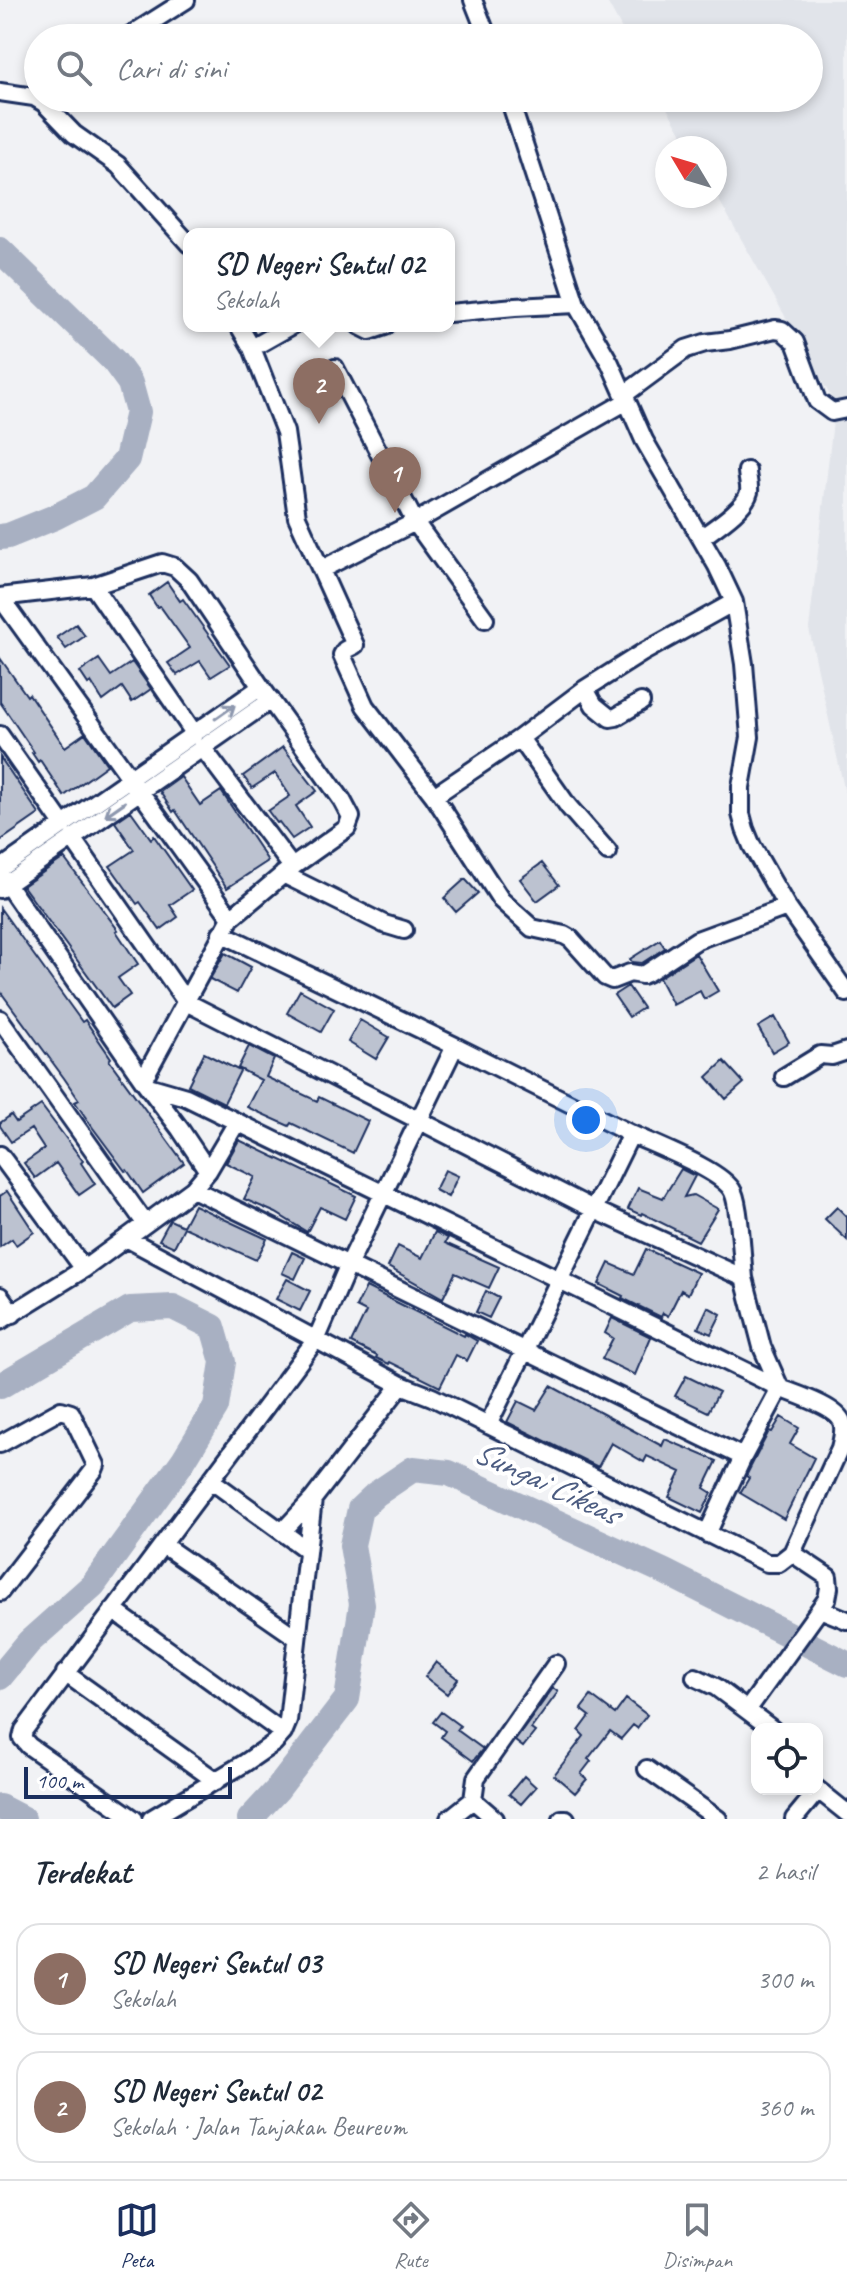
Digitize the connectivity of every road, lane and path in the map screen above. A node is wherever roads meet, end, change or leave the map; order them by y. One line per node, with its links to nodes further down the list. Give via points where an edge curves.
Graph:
1 (186, 0): 3 (street)
2 (473, 0): 4 (street)
3 (148, 24)
4 (482, 24)
5 (0, 92): 6 (street)
6 (24, 95)
7 (54, 112): 9 (street, via 74,134 118,165)
8 (514, 112): 10 (street)
9 (183, 237)
10 (576, 304): 11 (street); 16 (street)
11 (455, 312)
12 (243, 332): 14 (street)
13 (280, 332): 14 (street)
14 (252, 348): 21 (street, via 285,432 297,517)
15 (335, 368): 19 (street)
16 (626, 398): 17 (street, via 686,349 775,329 795,342 817,401 832,412); 19 (street); 20 (street)
17 (847, 409)
18 (747, 471): 20 (street, via 749,492 744,501)
19 (415, 522): 21 (street); 25 (street)
20 (701, 538): 24 (street)
21 (322, 569): 33 (street, via 355,645 342,655 365,706)
22 (93, 586): 23 (street); 27 (street, via 151,565 169,564 189,580); 31 (street)
23 (0, 597): 32 (street)
24 (734, 602): 26 (street); 38 (street, via 750,737 741,814 752,846)
25 (485, 619)
26 (585, 689): 28 (street, via 610,718); 30 (street)
27 (266, 693): 31 (street); 36 (street, via 351,817 347,828)
28 (641, 702)
29 (0, 735): 34 (street)
30 (520, 738): 33 (street); 35 (street)
31 (198, 740): 32 (street); 36 (street)
32 (135, 785): 34 (street); 39 (street)
33 (434, 796): 38 (street, via 501,900 532,928 571,939 608,979 642,975 697,940)
34 (68, 831): 37 (street); 42 (street)
35 (608, 852)
36 (288, 871): 39 (street); 40 (street)
37 (2, 879): 47 (street)
38 (787, 907): 41 (street)
39 (226, 925): 42 (street); 44 (street)
40 (404, 930)
41 (847, 993)
42 (186, 1002): 47 (street); 48 (street)
43 (0, 1019): 56 (street)
44 (455, 1046): 48 (street); 50 (street)
45 (847, 1051): 46 (street, via 820,1055)
46 (784, 1077)
47 (146, 1083): 49 (street); 52 (street)
48 (419, 1119): 54 (street); 55 (street)
49 (237, 1122): 52 (street); 54 (street)
50 (631, 1134): 55 (street); 60 (street, via 729,1185 736,1201)
51 (0, 1155): 59 (street)
52 (208, 1171): 53 (street)
53 (193, 1189): 56 (street); 58 (street)
54 (383, 1194): 58 (street); 61 (street)
55 (595, 1210): 60 (street); 61 (street)
56 (145, 1223): 57 (street)
57 (126, 1238): 59 (street); 64 (street)
58 (348, 1266): 64 (street); 65 (street)
59 (84, 1269): 63 (street)
60 (744, 1278): 67 (street, via 762,1347)
61 (560, 1280): 65 (street); 67 (street)
62 (0, 1296): 63 (street)
63 (6, 1318)
64 (317, 1338): 66 (street); 71 (street)
65 (526, 1352): 68 (street); 70 (street)
66 (401, 1385): 68 (street); 72 (street)
67 (780, 1388): 70 (street); 77 (street, via 834,1410 843,1423 840,1448)
68 (488, 1425): 74 (street)
69 (0, 1444): 78 (street, via 66,1410 96,1465)
70 (743, 1457): 74 (street)
71 (212, 1481): 73 (street); 75 (street)
72 (313, 1499): 73 (street); 76 (street)
73 (282, 1532): 76 (street)
74 (707, 1534): 77 (street, via 767,1563 779,1563)
75 (163, 1545): 79 (street); 82 (street)
76 (307, 1550): 82 (street)
77 (792, 1553): 80 (street, via 828,1577 827,1599)
78 (0, 1592)
79 (113, 1610): 84 (street); 88 (street)
80 (818, 1613): 81 (street); 86 (street)
81 (847, 1620)
82 (297, 1638): 88 (street)
83 (556, 1664): 93 (street, via 476,1778)
84 (65, 1673): 90 (street); 95 (street, via 22,1738)
85 (695, 1677): 86 (street)
86 (748, 1709): 87 (street)
87 (765, 1723)
88 (283, 1733): 90 (street)
89 (647, 1769): 99 (street)
90 (216, 1781): 96 (street)
91 (823, 1794): 94 (street)
92 (812, 1795): 100 (street)
93 (473, 1800): 97 (street); 98 (street)
94 (847, 1813)
95 (134, 1819)
96 (151, 1819)
97 (449, 1819)
98 (495, 1819)
99 (718, 1819)
100 (794, 1819)

